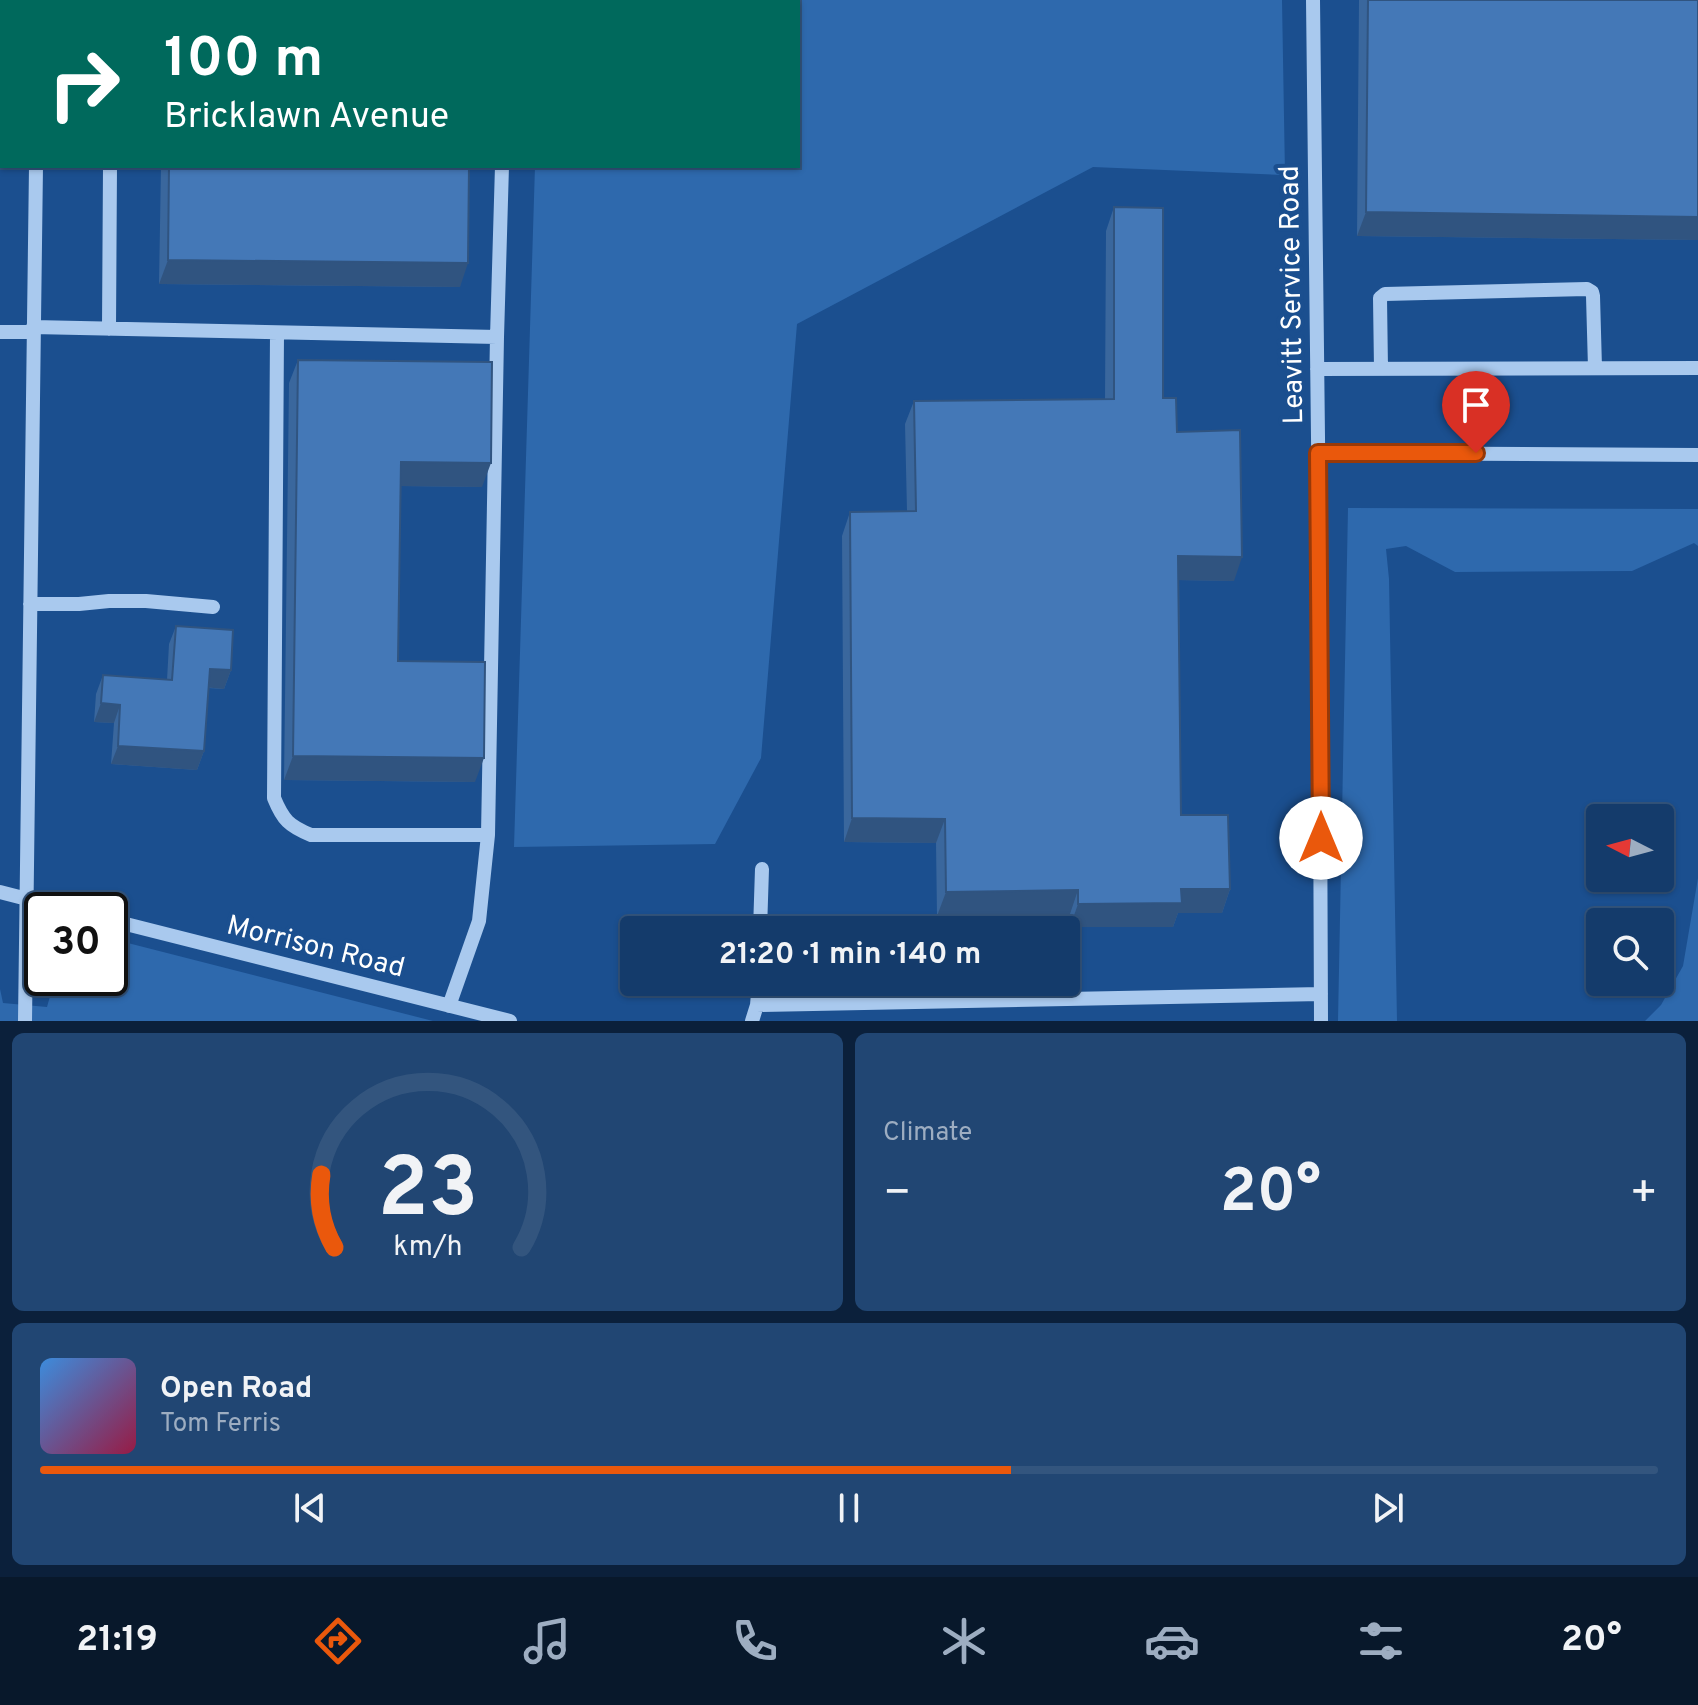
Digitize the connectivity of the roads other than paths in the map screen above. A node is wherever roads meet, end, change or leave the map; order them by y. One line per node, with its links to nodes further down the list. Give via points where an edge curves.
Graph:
1 (1313, 0): 12 (street, Leavitt Service Road)
2 (36, 168): 6 (street)
3 (110, 168): 5 (street)
4 (502, 168): 9 (street)
5 (109, 329): 6 (street); 8 (street)
6 (33, 330): 7 (street); 16 (street)
7 (0, 332)
8 (277, 333): 9 (street); 18 (street, via 274,798 281,815 311,835)
9 (497, 337): 18 (street)
10 (1595, 368): 11 (street); 13 (street); 13 (street, via 1593,296 1587,289 1385,294 1380,298)
11 (1698, 368)
12 (1317, 369): 13 (street); 14 (street, Leavitt Service Road)
13 (1381, 369)
14 (1318, 453): 15 (street); 25 (street, Leavitt Service Road)
15 (1698, 455)
16 (30, 604): 17 (street, via 146,601); 21 (street)
17 (213, 607)
18 (488, 835): 29 (street, via 479,921)
19 (762, 869): 23 (street)
20 (0, 892): 22 (street)
21 (27, 892)
22 (24, 898)
23 (760, 916)
24 (128, 925): 29 (street, Morrison Road)
25 (1321, 994): 28 (street); 33 (street, Leavitt Service Road)
26 (25, 996): 30 (street)
27 (758, 996): 28 (street)
28 (757, 1005): 32 (street)
29 (449, 1006): 31 (street, Morrison Road)
30 (25, 1021)
31 (510, 1021)
32 (752, 1021)
33 (1321, 1021)

